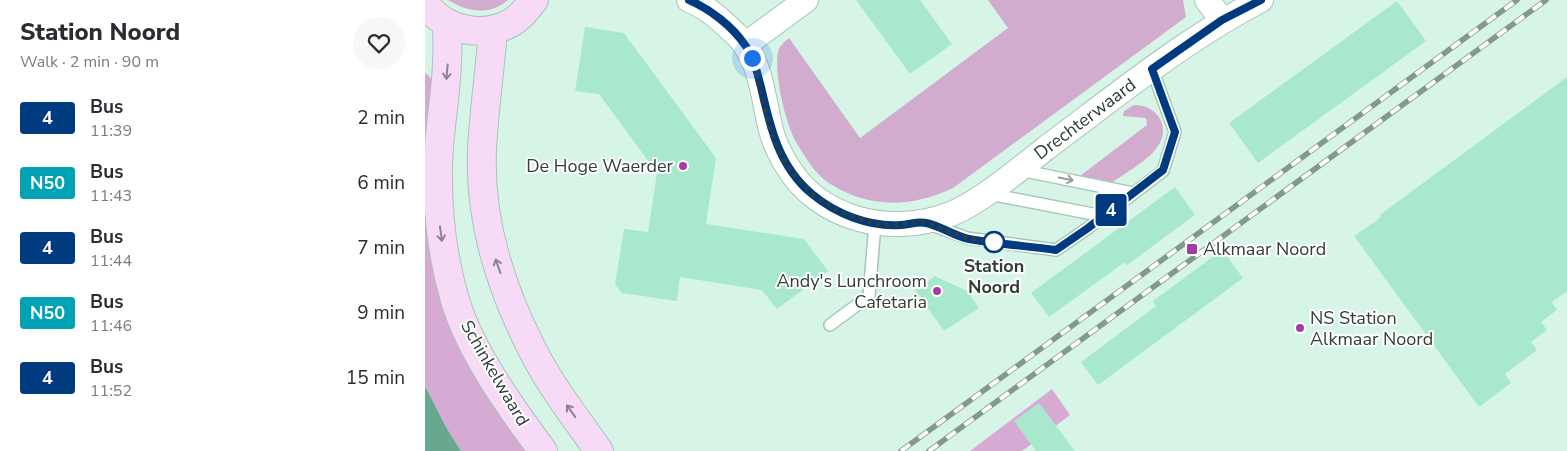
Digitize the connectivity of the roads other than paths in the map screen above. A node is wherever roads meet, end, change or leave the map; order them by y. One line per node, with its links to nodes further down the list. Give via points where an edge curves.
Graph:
1 (534, 0): 9 (street, via 517,19)
2 (689, 0): 10 (street, Drechterwaard, via 719,19)
3 (806, 0): 10 (street)
4 (1207, 0): 7 (street)
5 (1261, 0): 7 (street, Drechterwaard)
6 (425, 4): 8 (street)
7 (1222, 20): 11 (street, Drechterwaard)
8 (447, 24): 9 (street, via 479,32); 19 (street, Schinkelwaard, one-way to 19, via 438,197 441,236 453,291 477,349 514,411)
9 (493, 30): 20 (street, one-way to 9, via 554,387 531,347 496,263 483,192 482,152)
10 (745, 45): 17 (street, Drechterwaard, via 757,72 771,132 788,167 812,194 831,207)
11 (1152, 69): 12 (street, Drechterwaard); 14 (lane, Drechterwaard, via 1175,132 1163,170)
12 (1018, 170): 13 (street, Drechterwaard); 14 (lane, Drechterwaard, one-way to 14)
13 (985, 193): 15 (lane); 16 (street, Drechterwaard, via 950,215)
14 (1133, 193): 15 (lane, Drechterwaard)
15 (1103, 216): 16 (lane, Drechterwaard, via 1056,250 967,238)
16 (925, 222): 17 (street, Drechterwaard)
17 (875, 224): 18 (lane, via 869,296)
18 (830, 325)
19 (543, 451)
20 (599, 451)

